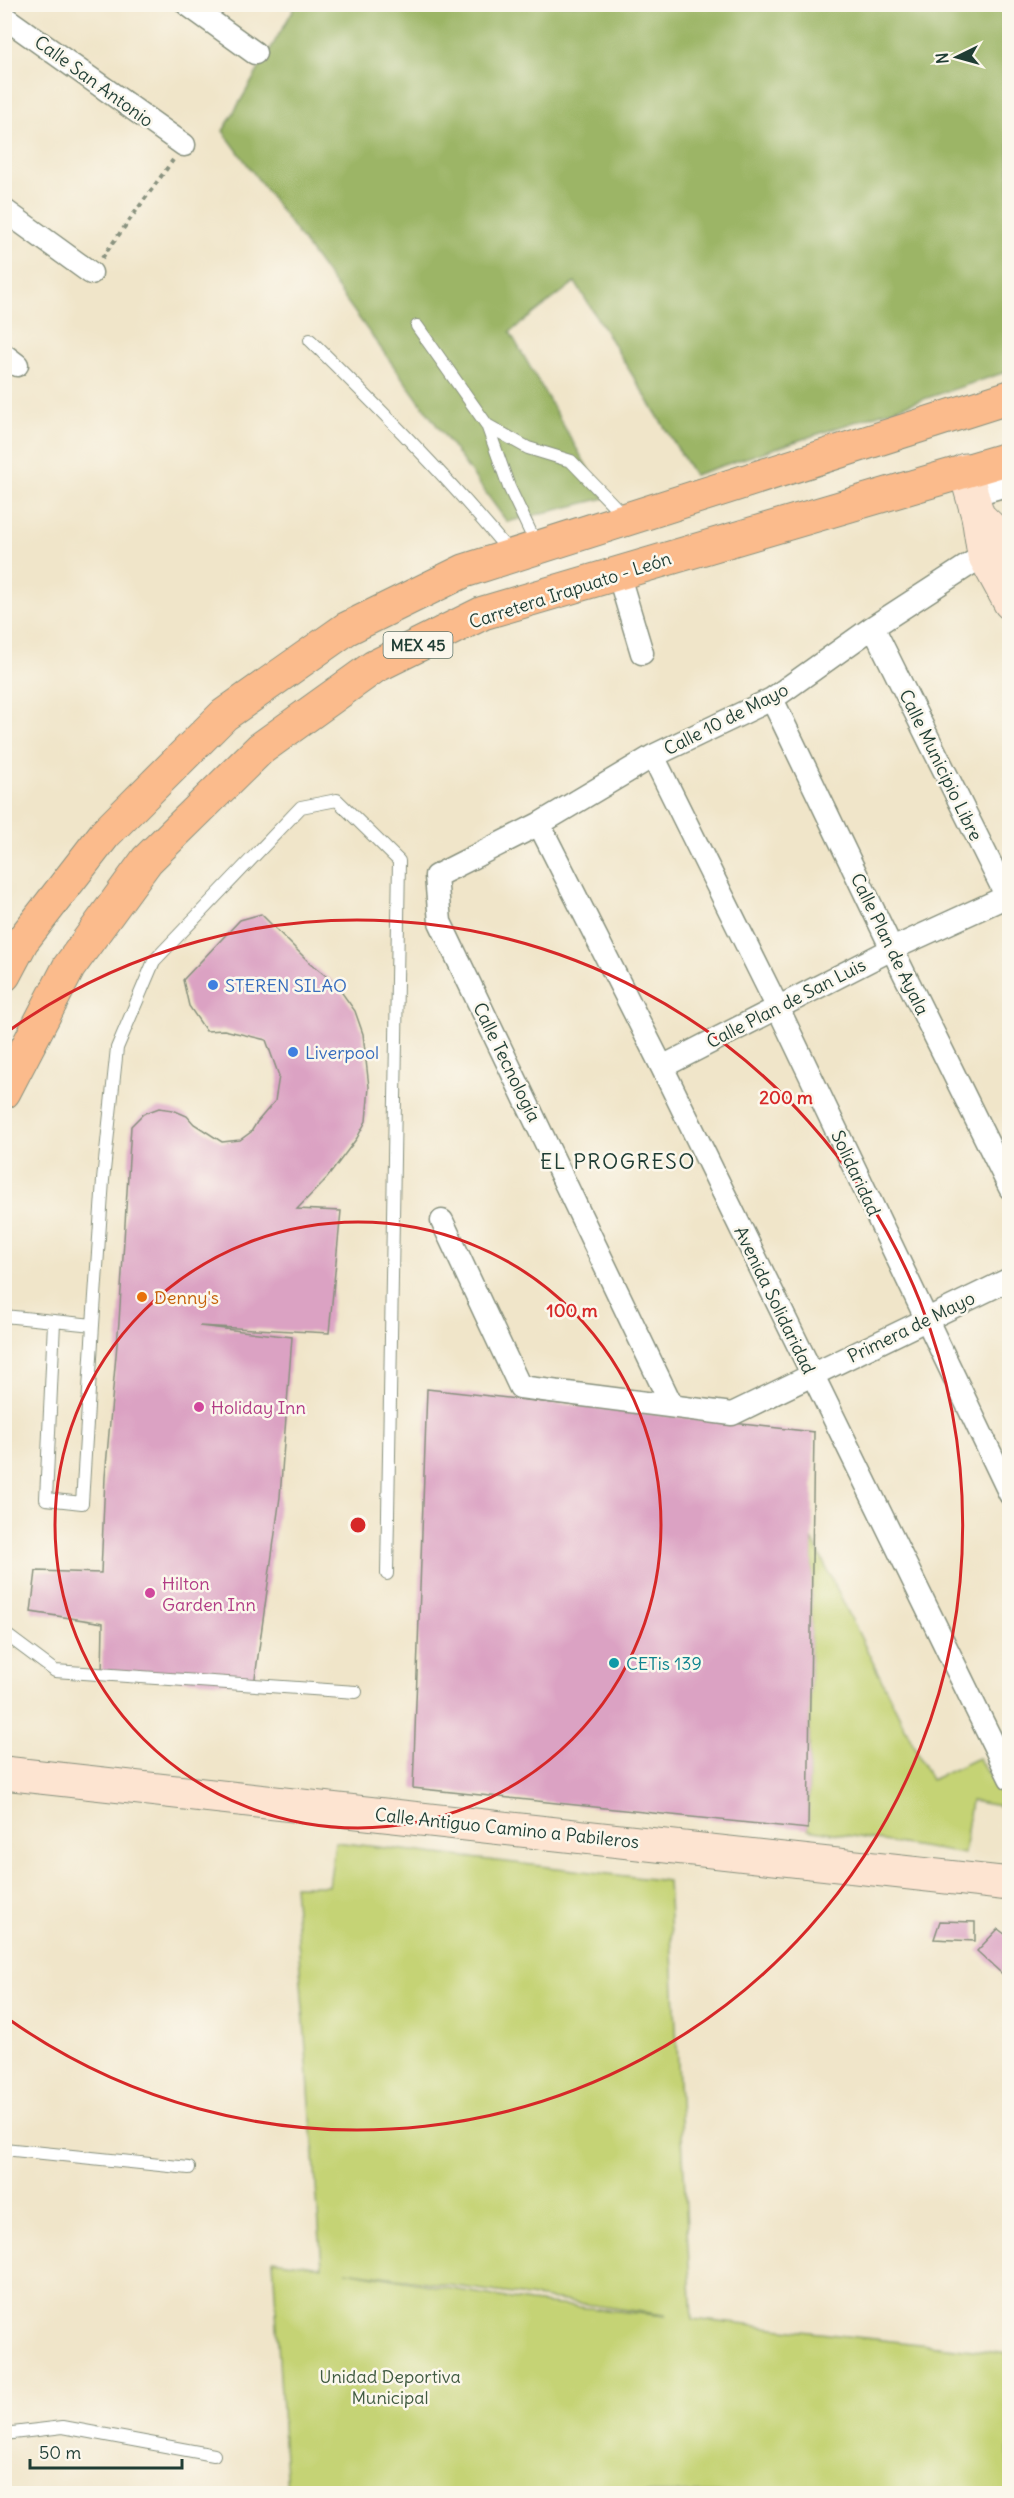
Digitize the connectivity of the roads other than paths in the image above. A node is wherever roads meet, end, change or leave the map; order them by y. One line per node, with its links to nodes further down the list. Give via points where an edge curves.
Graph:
1 (187, 4): 3 (street)
2 (4, 17): 4 (street, Calle San Antonio)
3 (255, 53)
4 (184, 145)
5 (4, 210): 6 (street)
6 (91, 273)
7 (417, 326): 10 (lane)
8 (310, 340): 16 (lane, via 481,518)
9 (1010, 397): 14 (highway, MEX 45)
10 (487, 424): 14 (lane, via 528,448 571,461); 16 (lane, via 509,487)
11 (1010, 458): 13 (highway, Carretera Irapuato - León / MEX 45)
12 (1010, 484): 13 (street)
13 (972, 494): 15 (street); 17 (highway, Carretera Irapuato - León / MEX 45)
14 (627, 518): 16 (highway, MEX 45)
15 (999, 549): 18 (street); 19 (street, Calle 10 de Mayo)
16 (525, 551): 27 (highway, MEX 45, via 464,571 346,629 224,715 105,834 22,941)
17 (618, 573): 20 (street); 30 (highway, Carretera Irapuato - León / MEX 45, via 483,614 443,633 374,667 260,748 147,860 69,967)
18 (1010, 603)
19 (873, 627): 21 (street, Calle 10 de Mayo); 25 (street, Calle Municipio Libre)
20 (642, 654)
21 (772, 699): 22 (street, Calle 10 de Mayo); 26 (street, Calle Plan de Ayala)
22 (653, 756): 23 (street, Calle 10 de Mayo); 28 (street, Solidaridad)
23 (539, 824): 24 (street, Calle 10 de Mayo); 29 (street, Avenida Solidaridad)
24 (435, 876): 39 (street, Calle Tecnología, via 440,922)
25 (1009, 898): 26 (street, Calle Plan de San Luis)
26 (891, 950): 28 (street, Calle Plan de San Luis); 31 (street, Calle Plan de Ayala)
27 (4, 975)
28 (778, 1008): 29 (street, Calle Plan de San Luis); 35 (street, Solidaridad)
29 (662, 1067): 38 (street, Avenida Solidaridad)
30 (4, 1092)
31 (1010, 1188)
32 (442, 1221): 39 (street, Primera de Mayo, via 520,1388)
33 (1010, 1279): 35 (street, Primera de Mayo)
34 (4, 1316): 36 (lane)
35 (926, 1320): 38 (street, Primera de Mayo); 40 (street, Solidaridad)
36 (54, 1322): 37 (lane); 37 (lane, via 46,1499 82,1503)
37 (93, 1325): 41 (lane, via 117,1048 154,961 301,807 337,800 399,861)
38 (812, 1375): 39 (street, Primera de Mayo, via 732,1414); 45 (street, Avenida Solidaridad)
39 (672, 1406)
40 (1010, 1494)
41 (387, 1574)
42 (4, 1633): 43 (lane, via 55,1671)
43 (356, 1692)
44 (4, 1773): 46 (street, Calle Antiguo Camino a Pabileros)
45 (1010, 1778)
46 (1010, 1884)
47 (4, 2149): 48 (lane)
48 (189, 2168)
49 (4, 2434): 50 (lane, via 63,2427)
50 (214, 2455)

